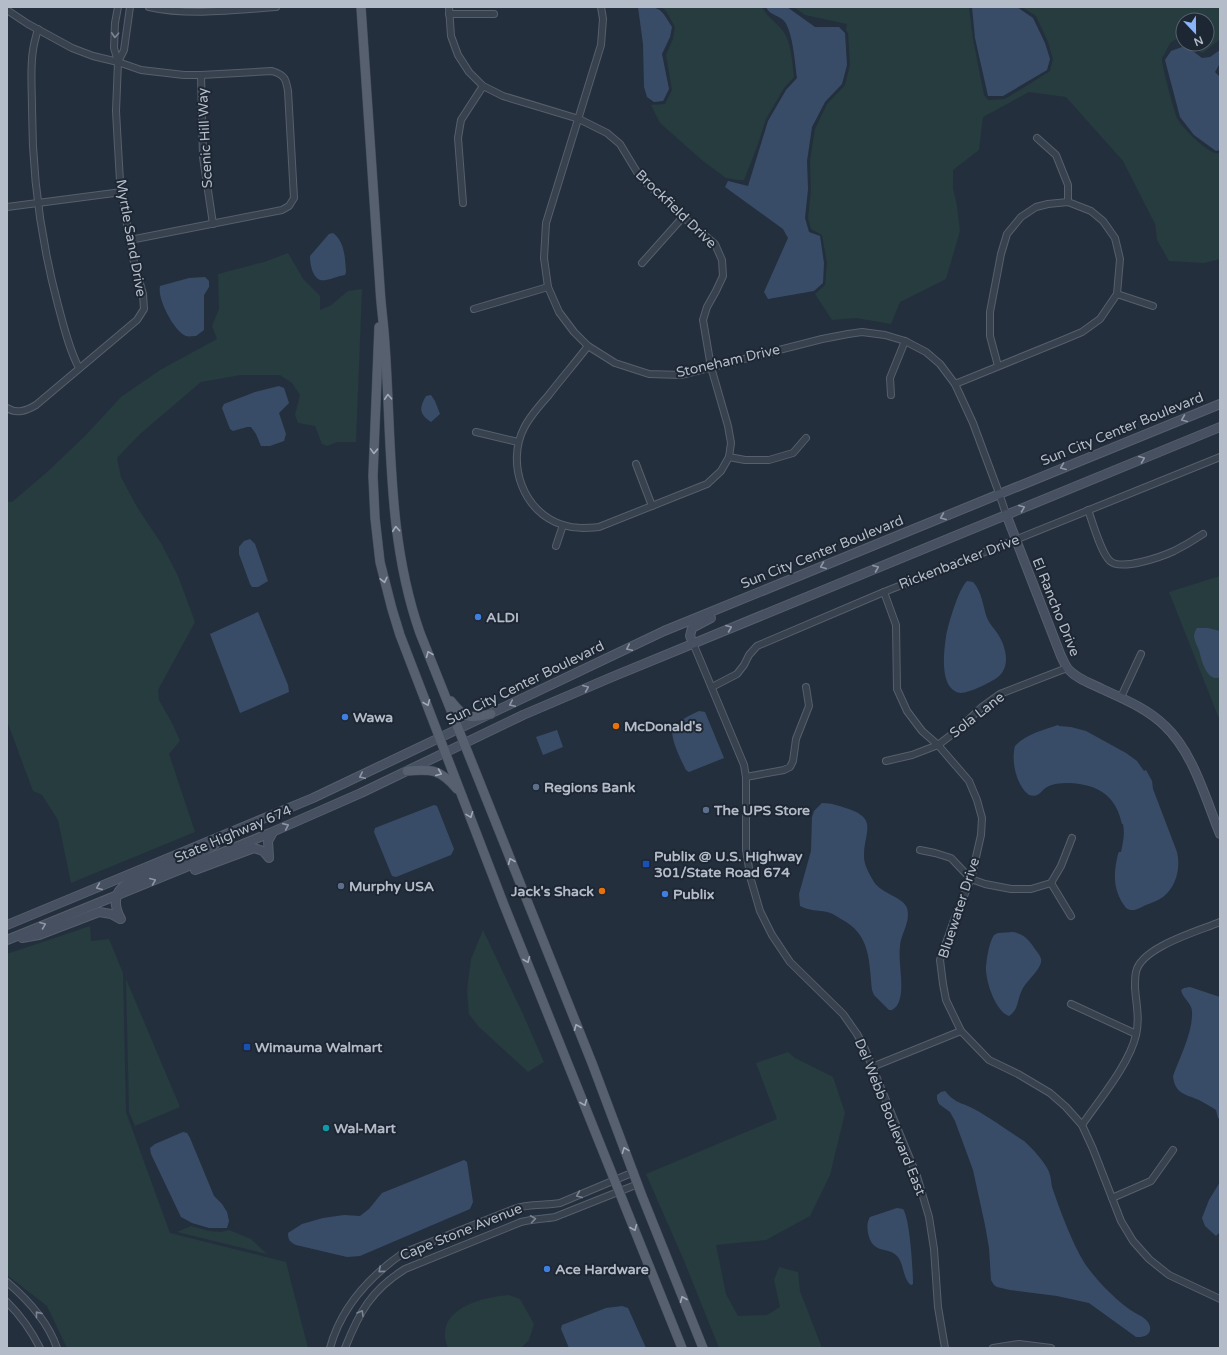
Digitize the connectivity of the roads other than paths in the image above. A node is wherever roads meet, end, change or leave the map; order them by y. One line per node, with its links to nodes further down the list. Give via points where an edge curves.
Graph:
1 (118, 7): 11 (street, Myrtle Sand Drive, one-way to 11, via 114,48)
2 (130, 7): 11 (street, Myrtle Sand Drive, via 124,50)
3 (149, 7): 4 (street, via 216,12)
4 (276, 7)
5 (361, 7): 26 (main road)
6 (601, 7): 14 (street, Stoneham Drive, via 601,45)
7 (7, 10): 10 (street)
8 (449, 10): 9 (street); 13 (street, Brockfield Drive, via 451,36 458,55 469,72)
9 (494, 14)
10 (38, 29): 11 (street, via 72,48); 18 (street, via 32,71 32,133)
11 (118, 62): 12 (street, via 141,70); 16 (street, Myrtle Sand Drive, via 116,111)
12 (201, 75): 22 (street, Scenic Hill Way, via 203,157); 22 (street, via 272,71 281,74 286,80 288,91 294,198 289,206 282,210)
13 (483, 86): 14 (street, Brockfield Drive, via 503,96); 19 (street, via 461,120 458,138)
14 (579, 119): 21 (street, Brockfield Drive, via 607,133 620,144 640,177); 25 (street, Stoneham Drive, via 546,223 544,258)
15 (1036, 138): 17 (street, via 1056,154 1068,185)
16 (122, 192): 18 (street); 23 (street, Myrtle Sand Drive)
17 (1068, 202): 27 (street, via 1091,211 1103,221 1115,238 1120,259); 32 (street, via 1036,207 1021,217 1008,234 1001,254 990,312 990,336)
18 (38, 203): 20 (street); 34 (street, via 55,294 72,356)
19 (463, 203)
20 (7, 207)
21 (683, 217): 24 (street); 33 (street, Brockfield Drive, via 715,244 722,260 723,276 703,320)
22 (213, 224): 23 (street)
23 (130, 240): 34 (street, Myrtle Sand Drive, via 144,309 137,320)
24 (642, 263)
25 (548, 286): 29 (street); 31 (street, Stoneham Drive, via 559,312)
26 (380, 290): 61 (main road, one-way to 26, via 414,614 400,558 393,492); 65 (main road, one-way to 65, via 374,476 377,538 392,609 408,657)
27 (1117, 294): 28 (street); 32 (street, via 1100,319 1082,332)
28 (1153, 306)
29 (474, 309)
30 (905, 341): 33 (street, Stoneham Drive, via 862,332 822,338); 35 (street, Stoneham Drive, via 926,352 940,364); 36 (street, via 890,378)
31 (588, 346): 33 (street, Stoneham Drive, via 615,363 649,374 681,375); 42 (street, via 529,418)
32 (998, 366): 35 (street)
33 (712, 367): 43 (street, Brockfield Drive, via 728,426 731,443)
34 (79, 368): 38 (street, Myrtle Sand Drive, via 36,406 18,412)
35 (955, 384): 46 (street, Stoneham Drive, via 973,423)
36 (891, 395)
37 (1220, 404): 46 (main road, Sun City Center Boulevard, one-way to 46)
38 (7, 408)
39 (1220, 427): 49 (main road, Sun City Center Boulevard, one-way to 39)
40 (476, 432): 42 (street)
41 (806, 438): 43 (street, via 793,453 769,460)
42 (518, 442): 50 (street, via 516,468 524,492 535,508)
43 (728, 457): 47 (street, via 721,472 707,484)
44 (1220, 457): 48 (street, Rickenbacker Drive)
45 (636, 464): 47 (street)
46 (999, 493): 49 (street, Stoneham Drive); 54 (main road, Sun City Center Boulevard, one-way to 54)
47 (652, 506): 50 (street, via 599,527)
48 (1088, 510): 51 (street, via 1104,553 1110,562 1122,566 1151,560 1174,551); 52 (street, Rickenbacker Drive)
49 (1006, 514): 52 (main road, El Rancho Drive); 56 (main road, Sun City Center Boulevard, one-way to 49)
50 (563, 525): 53 (street)
51 (1203, 534)
52 (1015, 540): 55 (street, Rickenbacker Drive); 58 (main road, El Rancho Drive)
53 (556, 546)
54 (794, 578): 56 (main road, via 774,592 692,628 690,636); 63 (main road, Sun City Center Boulevard, one-way to 63, via 664,631)
55 (884, 592): 59 (street, Rickenbacker Drive, via 756,646 737,674); 67 (street, Bluewater Drive, via 896,625 897,689 906,711 922,731)
56 (693, 643): 59 (street, Del Webb Boulevard East); 66 (main road, Sun City Center Boulevard, one-way to 56, via 523,715)
57 (1141, 654): 62 (street)
58 (1067, 668): 62 (main road, El Rancho Drive, via 1077,677); 67 (street, Sola Lane, via 1000,694)
59 (712, 687): 71 (street, Del Webb Boulevard East, via 744,765)
60 (806, 687): 71 (street, via 809,706 796,739 790,767)
61 (444, 693): 63 (main road, via 466,717); 64 (main road)
62 (1120, 697): 74 (main road, El Rancho Drive, via 1166,726 1178,741 1190,760)
63 (491, 714): 64 (main road, Sun City Center Boulevard)
64 (459, 730): 65 (main road, Sun City Center Boulevard); 66 (main road)
65 (441, 738): 68 (main road); 75 (main road, State Highway 674, one-way to 75, via 313,798)
66 (465, 743): 68 (main road, State Highway 674); 94 (main road, one-way to 66)
67 (938, 745): 69 (street, Sola Lane); 79 (street, Bluewater Drive, via 969,781 982,818 981,835)
68 (446, 752): 70 (main road, State Highway 674); 72 (main road)
69 (886, 761)
70 (407, 771): 72 (main road, one-way to 72, via 428,770 440,773 448,778); 73 (main road, State Highway 674, one-way to 70)
71 (746, 777): 91 (street, Del Webb Boulevard East, via 746,850 760,911 790,962 843,1014 857,1034)
72 (462, 795): 95 (main road, one-way to 95)
73 (273, 832): 78 (main road, State Highway 674); 78 (main road, via 268,841 269,858 263,851 254,848 191,871)
74 (1220, 834)
75 (226, 835): 82 (main road, via 210,848 128,883 121,888); 86 (main road, State Highway 674, one-way to 86)
76 (1072, 838): 80 (street)
77 (920, 850): 79 (street, via 951,858)
78 (174, 872): 81 (main road, State Highway 674, one-way to 78)
79 (971, 879): 80 (street, via 1012,889 1031,889); 89 (street, Bluewater Drive, via 940,960 946,1000)
80 (1051, 883): 83 (street)
81 (130, 890): 82 (main road, State Highway 674); 84 (main road, via 122,900)
82 (117, 896): 84 (main road, via 116,909); 87 (main road, State Highway 674, one-way to 82)
83 (1071, 916)
84 (121, 919): 87 (main road, via 99,912 39,935)
85 (1220, 922): 90 (street, via 1166,943 1147,955 1136,970 1139,1012)
86 (7, 925)
87 (8, 940)
88 (1071, 1004): 90 (street)
89 (961, 1031): 91 (street); 92 (street, Bluewater Drive, via 989,1060 1050,1093)
90 (1136, 1034): 92 (street, via 1123,1065)
91 (872, 1067): 108 (street, Del Webb Boulevard East, via 917,1176 929,1217)
92 (1082, 1126): 98 (street, Bluewater Drive)
93 (1173, 1150): 98 (street, via 1152,1181)
94 (634, 1172): 95 (street, Cape Stone Avenue); 96 (main road)
95 (615, 1180): 97 (main road); 104 (street, Cape Stone Avenue, one-way to 104, via 560,1203 524,1205 404,1254 388,1264 358,1293 344,1313)
96 (638, 1184): 97 (street, Cape Stone Avenue); 107 (main road, one-way to 96)
97 (619, 1192): 105 (street, Cape Stone Avenue, one-way to 97, via 363,1308 395,1275 405,1269 521,1222 555,1217); 106 (main road, one-way to 106)
98 (1112, 1198): 100 (street, Bluewater Drive, via 1133,1241 1149,1259 1169,1275)
99 (7, 1282): 103 (street, one-way to 99, via 42,1320 23,1295)
100 (1220, 1299)
101 (7, 1302): 102 (street, via 33,1333)
102 (40, 1348)
103 (57, 1348)
104 (330, 1348)
105 (345, 1348)
106 (682, 1348)
107 (703, 1348)
108 (945, 1348)
109 (993, 1348): 110 (street, via 1019,1344)
110 (1051, 1348)

